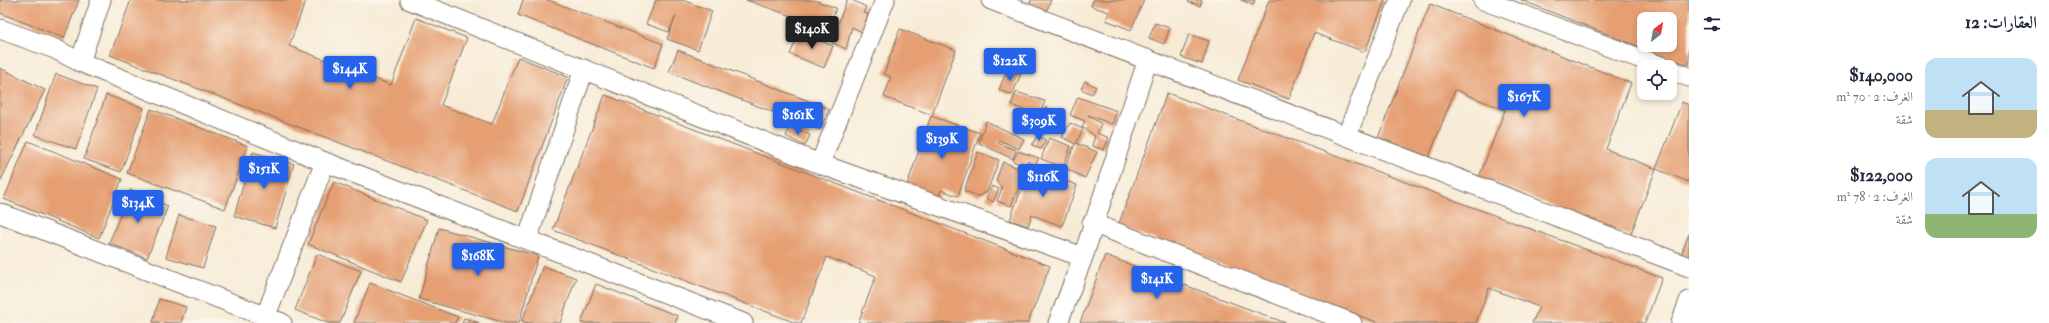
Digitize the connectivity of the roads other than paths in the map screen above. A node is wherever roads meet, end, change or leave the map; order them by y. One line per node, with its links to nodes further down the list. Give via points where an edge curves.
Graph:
1 (101, 0): 10 (street)
2 (885, 0): 16 (street)
3 (991, 0): 8 (street)
4 (1400, 0): 14 (street)
5 (1483, 0): 9 (street)
6 (413, 1): 11 (street)
7 (0, 29): 10 (street, via 55,49)
8 (1148, 59): 14 (street); 18 (street)
9 (1644, 60)
10 (80, 62): 15 (street)
11 (584, 69): 16 (street); 19 (street)
12 (1677, 73): 13 (street)
13 (1689, 77)
14 (1347, 135): 21 (street)
15 (326, 162): 19 (street); 23 (street)
16 (820, 164): 20 (street)
17 (0, 213): 23 (street)
18 (1092, 223): 20 (street); 26 (street)
19 (527, 240): 24 (street)
20 (1082, 257): 25 (street)
21 (1689, 267)
22 (1689, 301): 27 (street)
23 (270, 321)
24 (743, 323)
25 (1058, 323)
26 (1352, 323)
27 (1681, 323)

